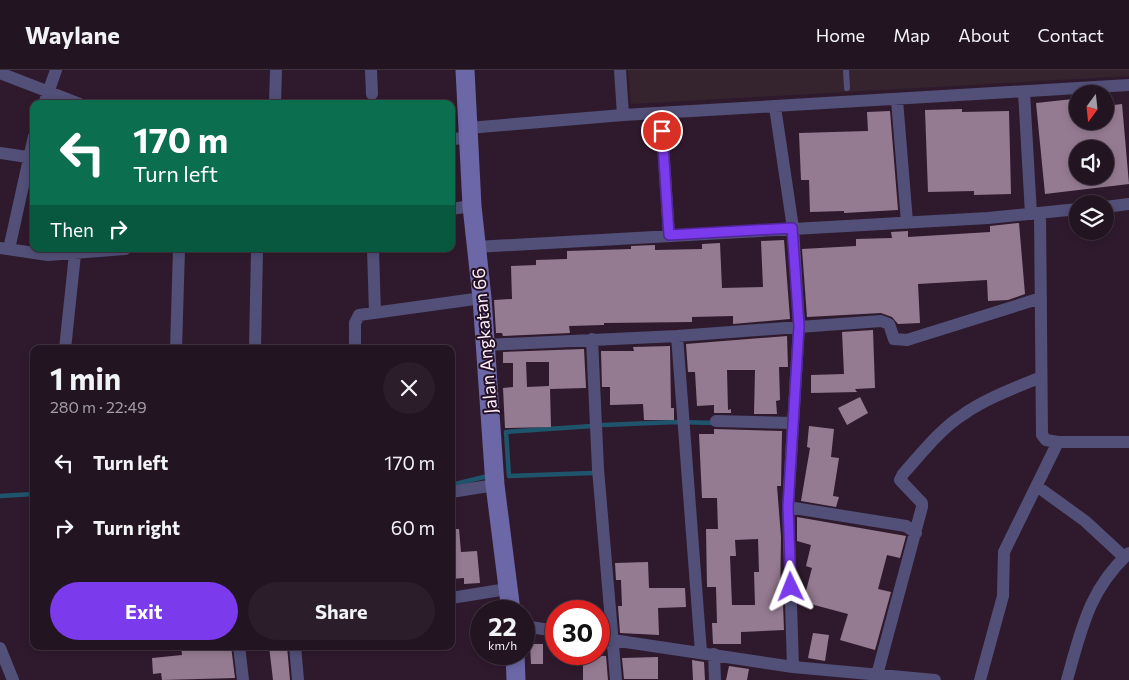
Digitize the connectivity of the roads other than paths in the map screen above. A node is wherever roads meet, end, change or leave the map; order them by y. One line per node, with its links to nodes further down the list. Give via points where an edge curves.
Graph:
1 (56, 70): 12 (street)
2 (276, 70): 13 (street)
3 (371, 70): 11 (street)
4 (465, 70): 18 (street, Jalan Angkatan 66)
5 (620, 70): 17 (street)
6 (846, 70): 9 (lane)
7 (0, 73): 12 (street)
8 (1129, 85): 10 (street)
9 (847, 88)
10 (1024, 92): 14 (street); 27 (street)
11 (372, 94)
12 (45, 98)
13 (275, 100)
14 (897, 100): 15 (street, via 849,100); 28 (street)
15 (775, 107): 16 (street); 29 (street)
16 (661, 114): 17 (street); 30 (street)
17 (623, 116): 18 (street)
18 (462, 135): 23 (street, Jalan Angkatan 66)
19 (0, 153): 20 (street)
20 (30, 158)
21 (30, 161): 32 (street)
22 (1129, 204): 24 (street)
23 (472, 206): 25 (street); 31 (street, Jalan Angkatan 66)
24 (1114, 206)
25 (455, 208)
26 (1069, 211): 27 (street)
27 (1036, 214): 28 (street); 39 (street)
28 (906, 222): 29 (street)
29 (792, 228): 30 (street); 41 (street)
30 (669, 235): 31 (street)
31 (476, 247): 38 (street, Jalan Angkatan 66)
32 (4, 248): 37 (street, via 32,254)
33 (95, 252): 37 (street)
34 (179, 252): 45 (street)
35 (257, 252): 46 (street)
36 (373, 252): 40 (street)
37 (75, 254): 44 (street)
38 (482, 298): 40 (street); 48 (street, Jalan Angkatan 66)
39 (1042, 298): 41 (street, via 906,340 894,339 889,324 881,321); 49 (street)
40 (375, 313): 47 (street, via 356,317)
41 (799, 326): 42 (street); 51 (street)
42 (677, 336): 43 (street); 67 (street)
43 (592, 340): 48 (street); 63 (street)
44 (65, 345)
45 (176, 345)
46 (255, 345)
47 (355, 345)
48 (485, 345): 54 (street, Jalan Angkatan 66)
49 (1041, 377): 52 (street, via 1041,429 1046,440); 58 (street, via 985,401 962,415 902,474 900,480 922,503)
50 (716, 421): 51 (street)
51 (793, 422): 57 (street)
52 (1058, 442): 53 (street); 55 (street)
53 (1129, 442)
54 (495, 479): 56 (street); 60 (street, Jalan Angkatan 66)
55 (1038, 487): 59 (street); 80 (street, via 1004,552 1003,596)
56 (455, 491)
57 (788, 507): 58 (street, via 906,526); 70 (street)
58 (916, 533): 71 (street)
59 (1127, 555): 81 (street, via 1100,586 1086,613)
60 (507, 589): 61 (street); 62 (street, Jalan Angkatan 66)
61 (455, 597)
62 (509, 600)
63 (612, 640): 67 (street); 77 (street)
64 (0, 648): 73 (street)
65 (239, 650): 74 (street)
66 (295, 650): 75 (street)
67 (701, 652): 68 (street)
68 (714, 654): 70 (street); 78 (street)
69 (515, 665): 76 (street)
70 (793, 666): 72 (street)
71 (877, 675): 72 (street); 79 (street)
72 (848, 676)
73 (13, 680)
74 (243, 680)
75 (298, 680)
76 (516, 680)
77 (616, 680)
78 (715, 680)
79 (935, 680)
80 (980, 680)
81 (1067, 680)

